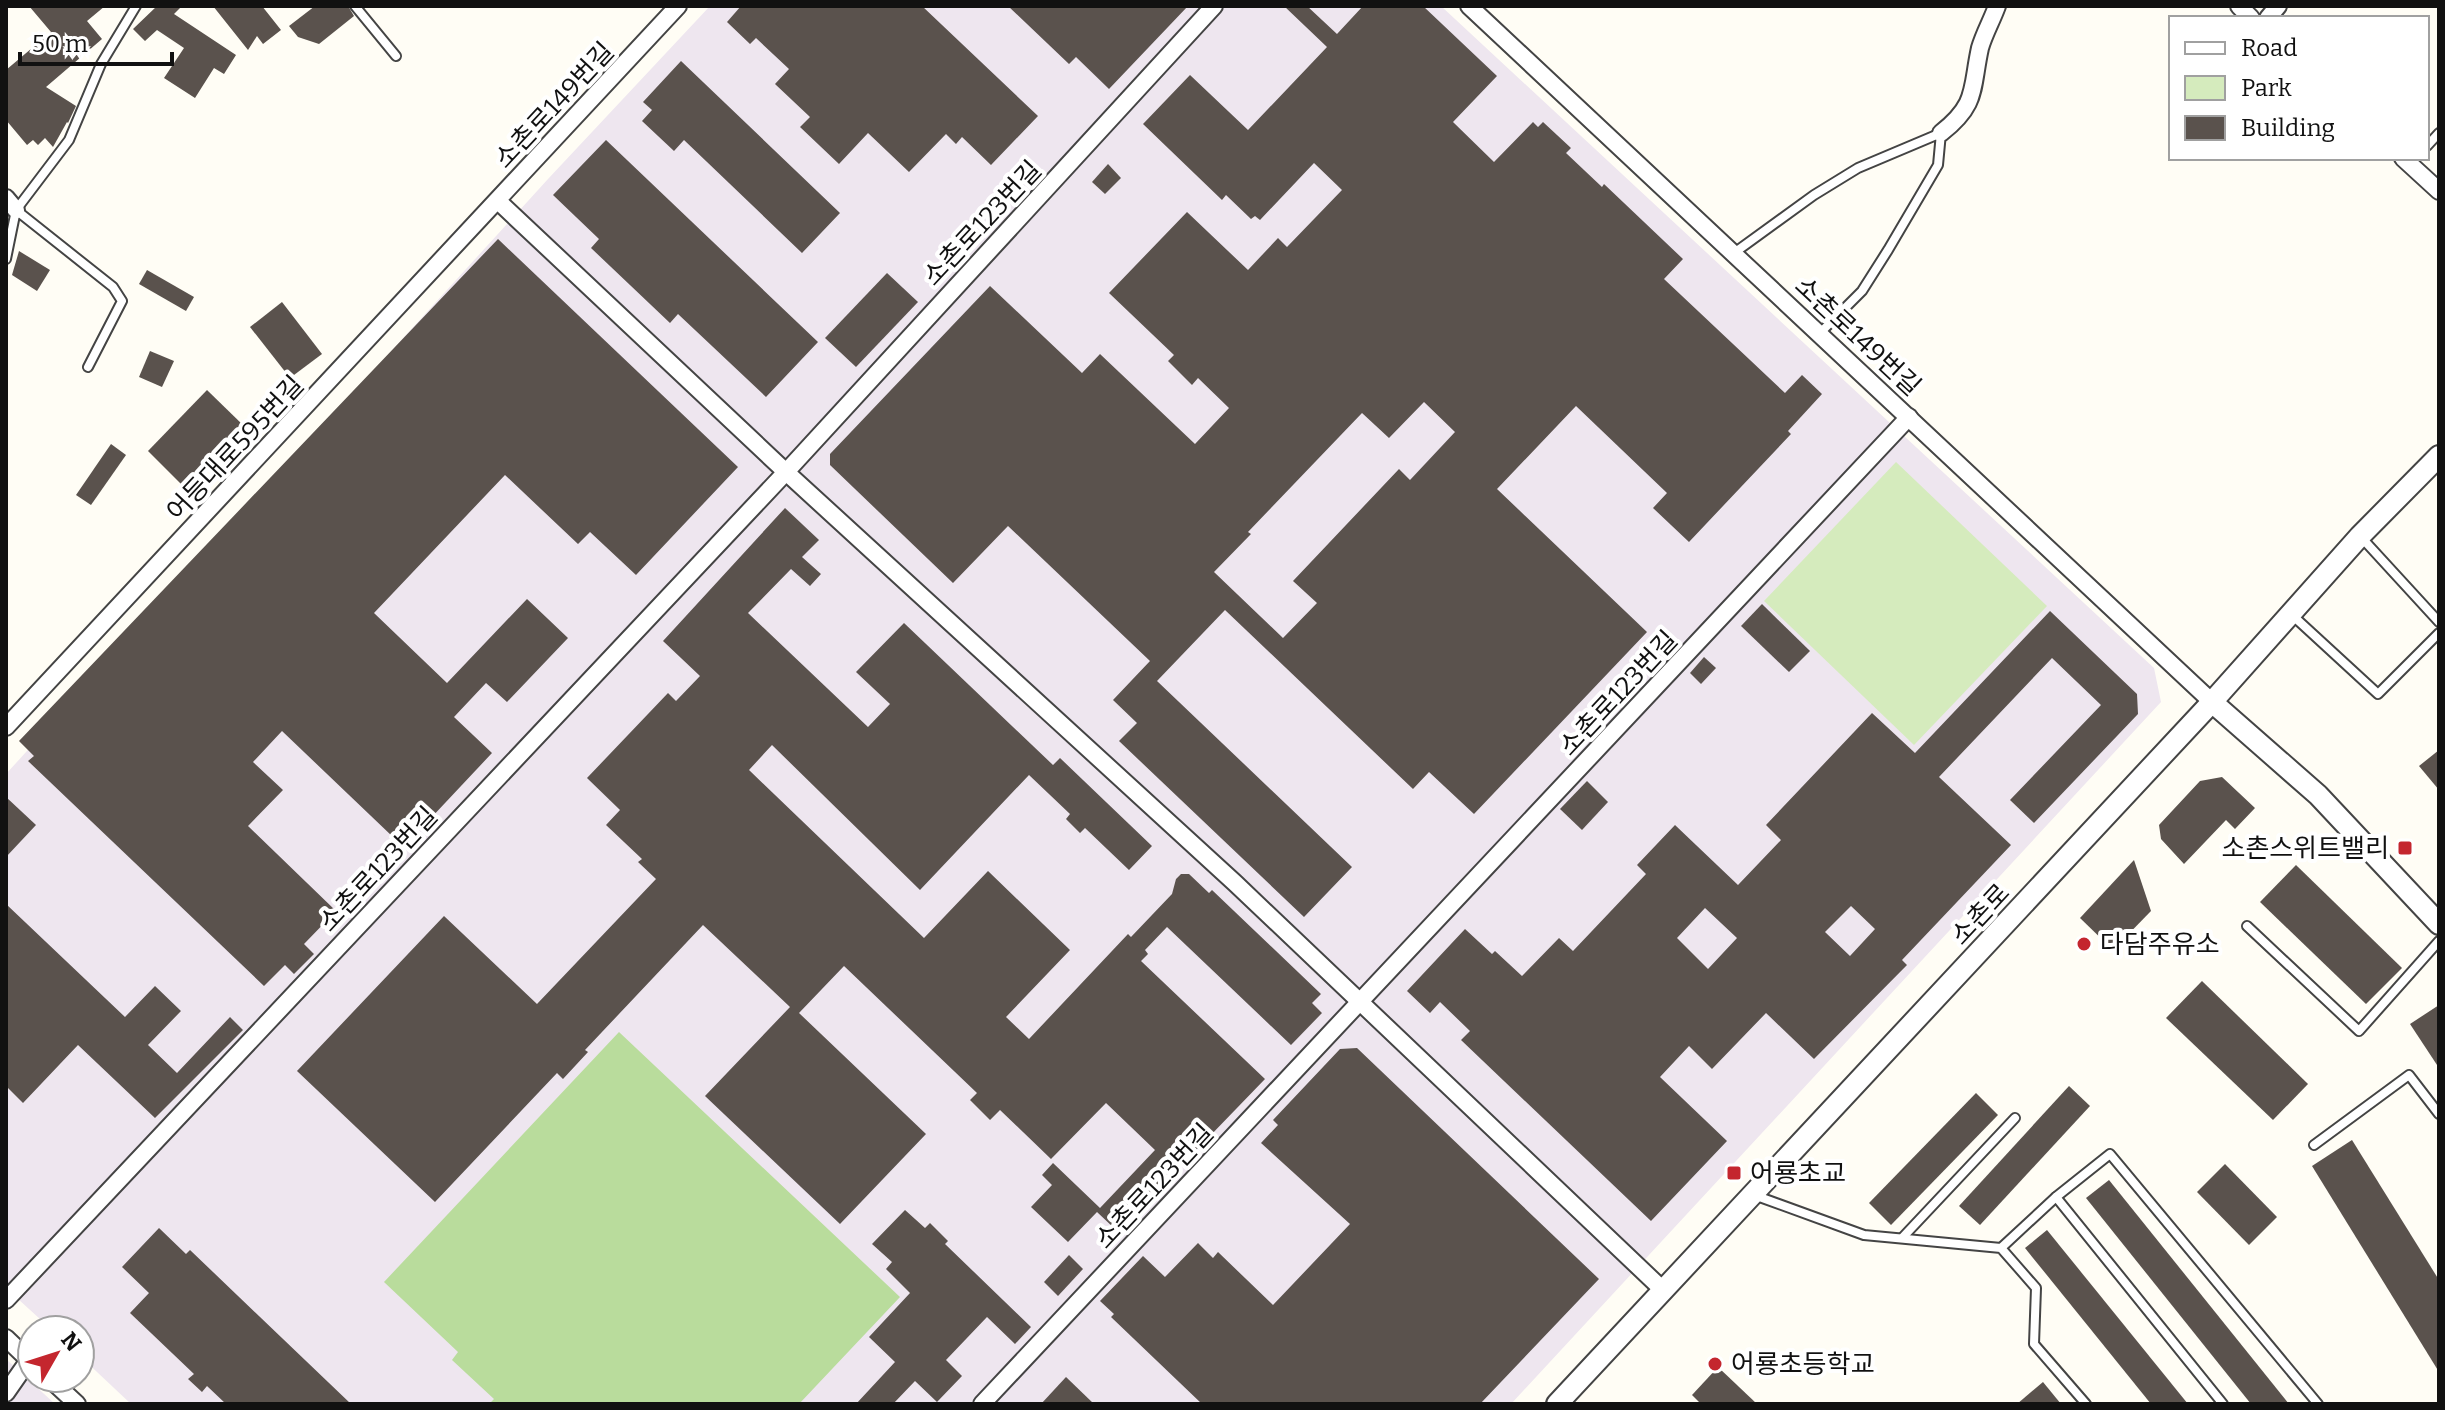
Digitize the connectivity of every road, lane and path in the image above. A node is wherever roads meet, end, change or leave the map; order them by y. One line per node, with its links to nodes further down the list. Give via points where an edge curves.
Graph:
1 (136, 6): 12 (lane, via 101,64 69,140)
2 (355, 6): 7 (lane)
3 (678, 6): 11 (street, 소촌로149번길)
4 (1214, 6): 19 (street, 소촌로123번길)
5 (1469, 6): 13 (street, 소촌로149번길)
6 (1997, 6): 8 (street, via 1980,47 1974,91 1957,121)
7 (396, 56)
8 (1941, 133): 13 (lane, via 1858,168); 15 (lane, via 1938,165 1888,250 1862,291)
9 (2409, 160): 10 (street)
10 (2439, 191)
11 (498, 201): 19 (street); 25 (street, 어등대로595번길)
12 (11, 204): 14 (lane); 16 (lane, via 113,287 122,301)
13 (1734, 253): 15 (street, 소촌로149번길)
14 (6, 259)
15 (1820, 333): 17 (street, 소촌로149번길)
16 (88, 367)
17 (1909, 417): 24 (street, 소촌로149번길); 29 (street, 소촌로123번길)
18 (2439, 456): 20 (street, 소촌로)
19 (786, 472): 29 (street); 38 (street, 소촌로123번길)
20 (2360, 536): 21 (street, 소촌로); 22 (lane)
21 (2290, 613): 23 (lane, via 2378,694); 24 (street, 소촌로)
22 (2439, 622)
23 (2439, 633)
24 (2212, 702): 26 (street, via 2318,795); 33 (street, 소촌로)
25 (6, 727)
26 (2439, 924)
27 (2247, 926): 28 (lane, via 2359,1031)
28 (2439, 941)
29 (1361, 1001): 37 (street); 39 (street, 소촌로123번길)
30 (2439, 1114): 32 (lane, via 2409,1075)
31 (2015, 1118): 35 (lane)
32 (2314, 1145)
33 (1753, 1195): 35 (lane, via 1864,1235); 37 (street, 소촌로)
34 (2056, 1197): 36 (lane); 42 (lane); 43 (lane, via 2110,1154)
35 (1903, 1237): 36 (lane)
36 (2001, 1248): 41 (lane, via 2036,1288 2034,1344)
37 (1664, 1291): 40 (street, 소촌로)
38 (6, 1300)
39 (982, 1404)
40 (1557, 1404)
41 (2086, 1404)
42 (2223, 1404)
43 (2318, 1404)

